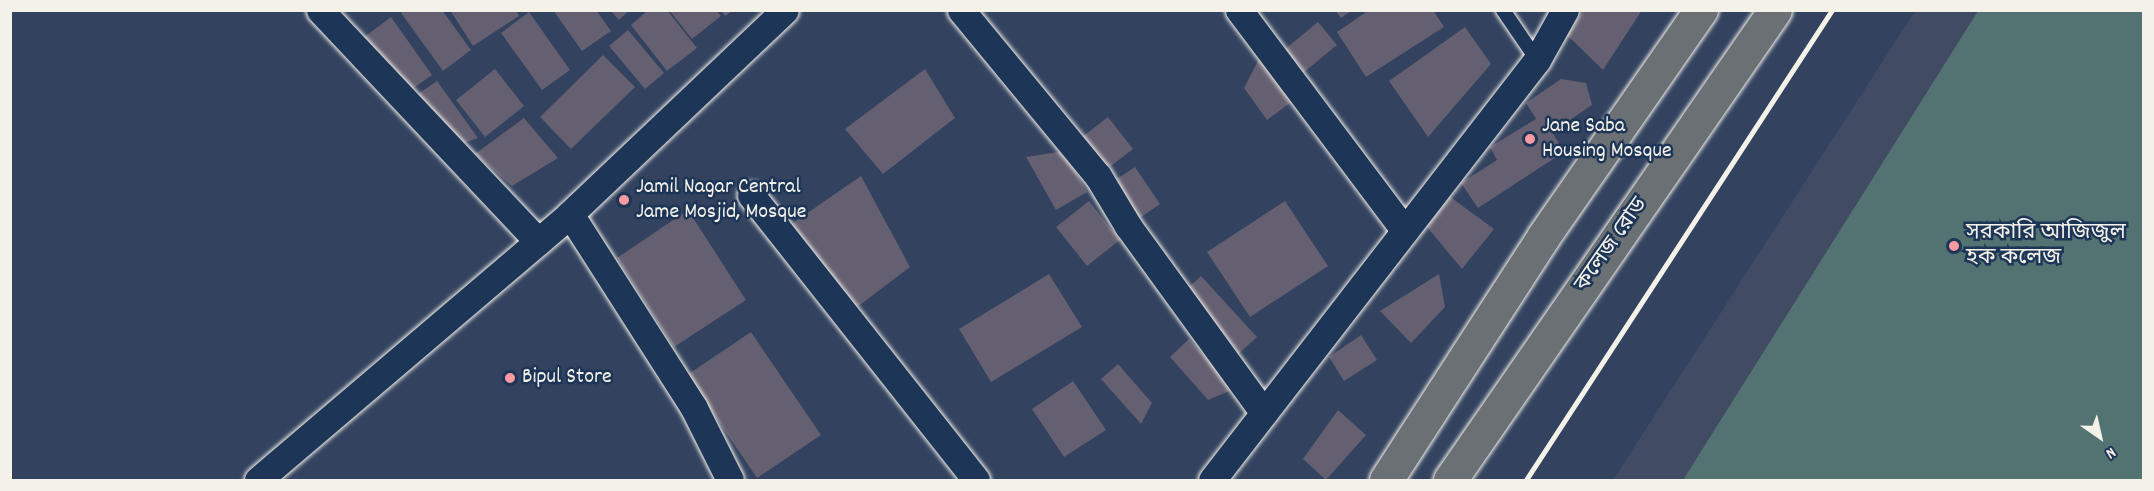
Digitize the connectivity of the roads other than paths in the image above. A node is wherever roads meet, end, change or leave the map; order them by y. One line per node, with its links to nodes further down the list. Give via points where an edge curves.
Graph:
1 (320, 10): 13 (street)
2 (785, 10): 11 (street)
3 (961, 10): 14 (street, via 1098,176 1128,226)
4 (1239, 10): 12 (street)
5 (1503, 10): 9 (lane)
6 (1565, 10): 9 (street)
7 (1701, 10): 19 (highway, via 1543,237)
8 (1775, 10): 20 (highway, কলেজ রোড)
9 (1537, 60): 12 (street)
10 (751, 195): 17 (street)
11 (570, 214): 13 (street); 16 (street, via 694,408)
12 (1405, 231): 14 (street)
13 (538, 241): 15 (street)
14 (1264, 413): 18 (street)
15 (258, 480)
16 (730, 480)
17 (976, 480)
18 (1212, 480)
19 (1386, 480)
20 (1450, 480)

